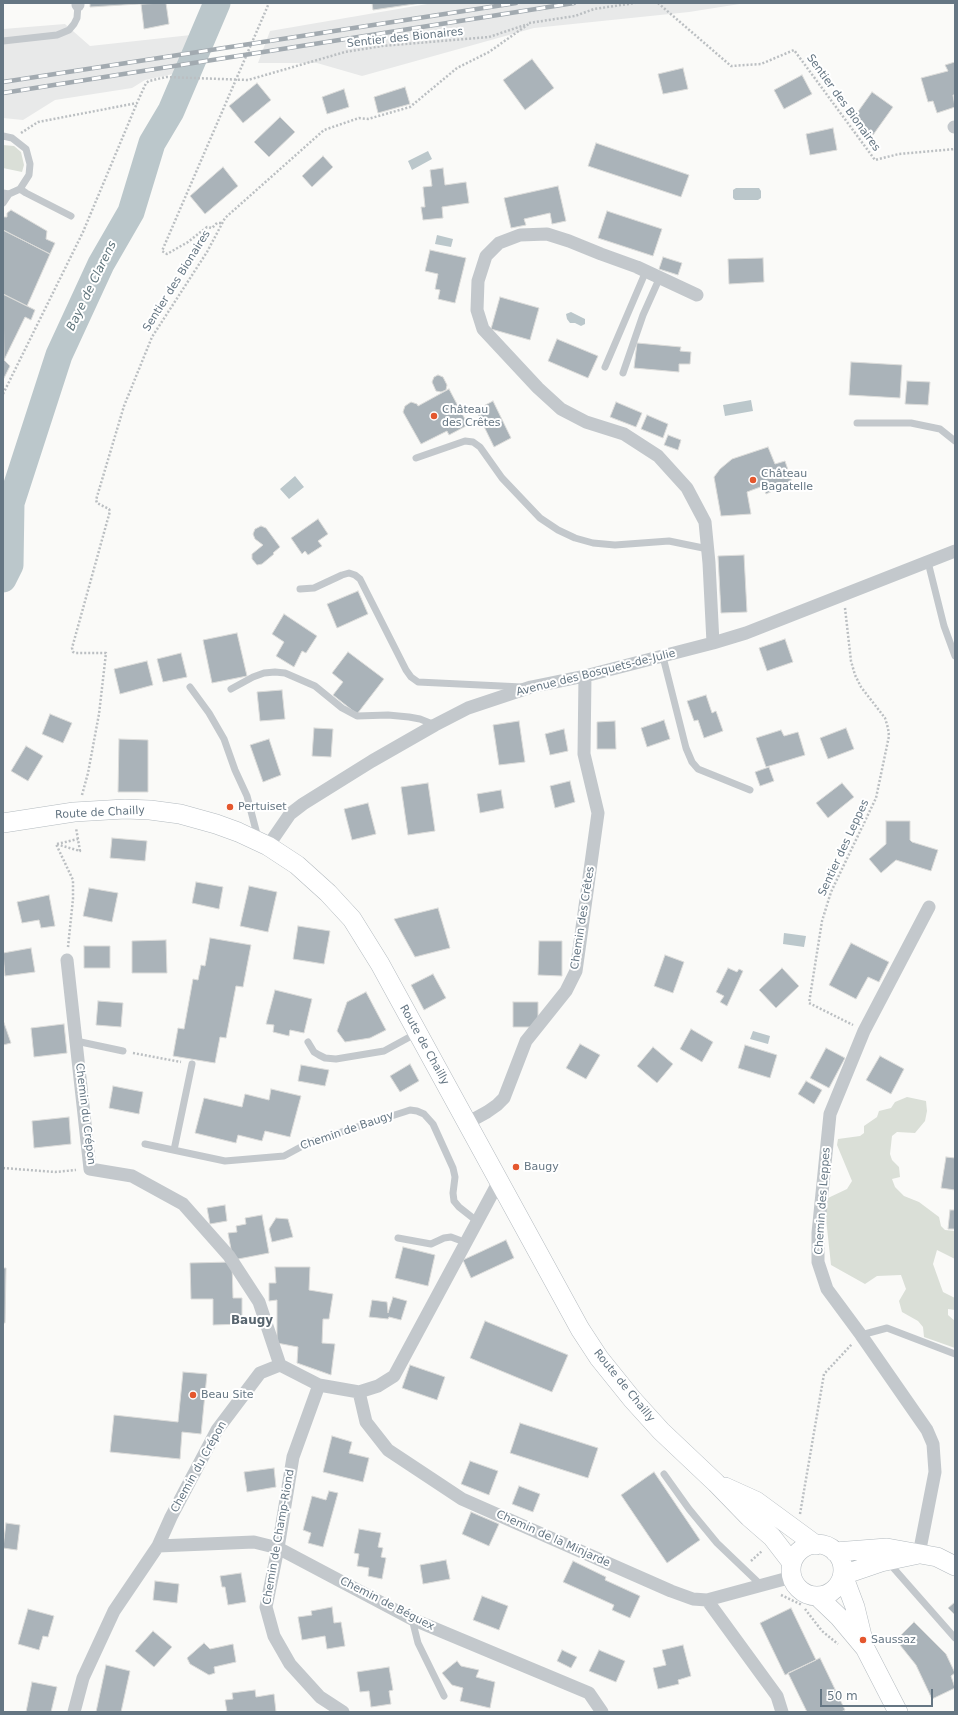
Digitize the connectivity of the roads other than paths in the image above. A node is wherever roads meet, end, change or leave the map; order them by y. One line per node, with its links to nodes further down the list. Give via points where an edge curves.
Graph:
1 (78, 4): 2 (lane, via 74,24 69,30 46,38)
2 (3, 41)
3 (3, 136): 4 (lane, via 12,138 26,149 30,164 29,175)
4 (20, 189): 5 (lane); 7 (lane)
5 (6, 193): 6 (lane)
6 (3, 203)
7 (71, 216)
8 (646, 271): 9 (street); 11 (lane); 16 (street, via 554,236 520,234 498,243 486,256 478,281 477,310 483,329 538,388 562,409 586,422 624,434 658,456 688,488 704,522)
9 (660, 277): 10 (street); 12 (lane, via 643,315)
10 (697, 295)
11 (605, 367)
12 (623, 373)
13 (857, 423): 14 (lane, via 911,423 940,429)
14 (955, 441)
15 (416, 458): 16 (lane, via 465,441 473,442 480,447 502,478 540,518 558,530 576,538 615,546 669,541)
16 (708, 549): 20 (street)
17 (955, 551): 18 (street, Avenue des Bosquets-de-Julie)
18 (928, 562): 20 (street, Avenue des Bosquets-de-Julie, via 746,633); 21 (lane, via 944,626)
19 (300, 589): 25 (lane, via 314,588 342,575 355,574 360,579 406,670 418,682)
20 (713, 643): 22 (street, Avenue des Bosquets-de-Julie)
21 (955, 656)
22 (663, 657): 23 (street, Avenue des Bosquets-de-Julie); 28 (lane, via 686,748 692,762 698,770)
23 (585, 676): 25 (street, Avenue des Bosquets-de-Julie); 38 (street, Chemin des Crêtes, via 584,754 598,813 576,971 566,991 526,1041 504,1098)
24 (190, 687): 30 (lane, via 224,739)
25 (530, 687): 27 (street, Avenue des Bosquets-de-Julie, via 468,708)
26 (231, 689): 27 (lane, via 264,673 284,673 315,686 342,708 357,716 409,717)
27 (435, 725): 30 (street, Avenue des Bosquets-de-Julie, via 303,804 290,814)
28 (750, 790)
29 (3, 823): 30 (main road, Route de Chailly, via 77,812 150,810 180,814 216,824)
30 (263, 844): 33 (main road, Route de Chailly, via 297,865 352,919 380,964)
31 (929, 907): 45 (street, Chemin des Leppes, via 864,1031 830,1114 818,1233 818,1262 827,1289)
32 (67, 960): 34 (street, Chemin du Crépon)
33 (417, 1033): 35 (lane, via 384,1051 336,1059 325,1058 314,1052); 38 (main road, Route de Chailly)
34 (76, 1041): 36 (lane); 47 (street, Chemin du Crépon, via 90,1169 132,1176 183,1204 229,1256 259,1302)
35 (308, 1042)
36 (123, 1050)
37 (192, 1064): 40 (lane)
38 (467, 1123): 41 (main road, Route de Chailly)
39 (145, 1144): 40 (lane, Chemin de Baugy)
40 (174, 1150): 42 (lane, Chemin de Baugy, via 225,1161 284,1156 310,1142 410,1110 417,1111 424,1114 433,1124 453,1168 454,1201)
41 (499, 1181): 42 (street); 51 (main road, Route de Chailly, via 580,1329 599,1358 661,1431)
42 (478, 1222): 44 (street)
43 (398, 1238): 44 (lane, via 431,1244 451,1237)
44 (467, 1243): 49 (street, via 394,1376 378,1386)
45 (861, 1335): 46 (lane, via 887,1328); 56 (street, Chemin des Leppes, via 928,1430 933,1444 935,1472)
46 (955, 1354)
47 (280, 1365): 48 (street); 53 (street, Chemin du Crépon, via 260,1373 217,1430)
48 (319, 1385): 49 (street); 54 (street, Chemin de Champ-Riond, via 293,1457)
49 (359, 1392): 63 (street, Chemin de la Minjarde, via 366,1422 388,1450 462,1499 671,1591 693,1599)
50 (664, 1474): 61 (lane, via 689,1510 717,1543)
51 (716, 1483): 52 (main road, Route de Chailly, via 756,1501); 59 (main road, Route de Chailly, via 774,1540)
52 (816, 1545): 55 (main road, via 826,1546); 59 (main road, via 799,1552)
53 (158, 1546): 54 (street, Chemin de Béguex, via 254,1542); 68 (street, Chemin du Crépon, via 114,1610 83,1678)
54 (278, 1548): 64 (street, Chemin de Béguex); 69 (street, Chemin de Champ-Riond, via 266,1607 274,1636 290,1664 320,1697)
55 (835, 1552): 56 (main road, via 887,1548); 60 (main road, via 843,1565)
56 (919, 1554): 57 (main road); 58 (main road, via 937,1557)
57 (886, 1560): 60 (main road); 65 (lane)
58 (955, 1566)
59 (792, 1570): 61 (street, Chemin de la Minjarde); 62 (main road, via 795,1584 802,1592)
60 (843, 1575): 62 (main road, via 836,1589 827,1595); 66 (main road)
61 (762, 1586): 63 (street, Chemin de la Minjarde)
62 (816, 1596): 66 (main road, via 839,1617)
63 (707, 1600): 71 (street, via 777,1696)
64 (412, 1619): 67 (lane, via 418,1642); 70 (street, Chemin de Béguex, via 589,1693)
65 (955, 1638)
66 (865, 1648): 72 (main road)
67 (444, 1696)
68 (74, 1712)
69 (343, 1712)
70 (602, 1712)
71 (782, 1712)
72 (898, 1712)

